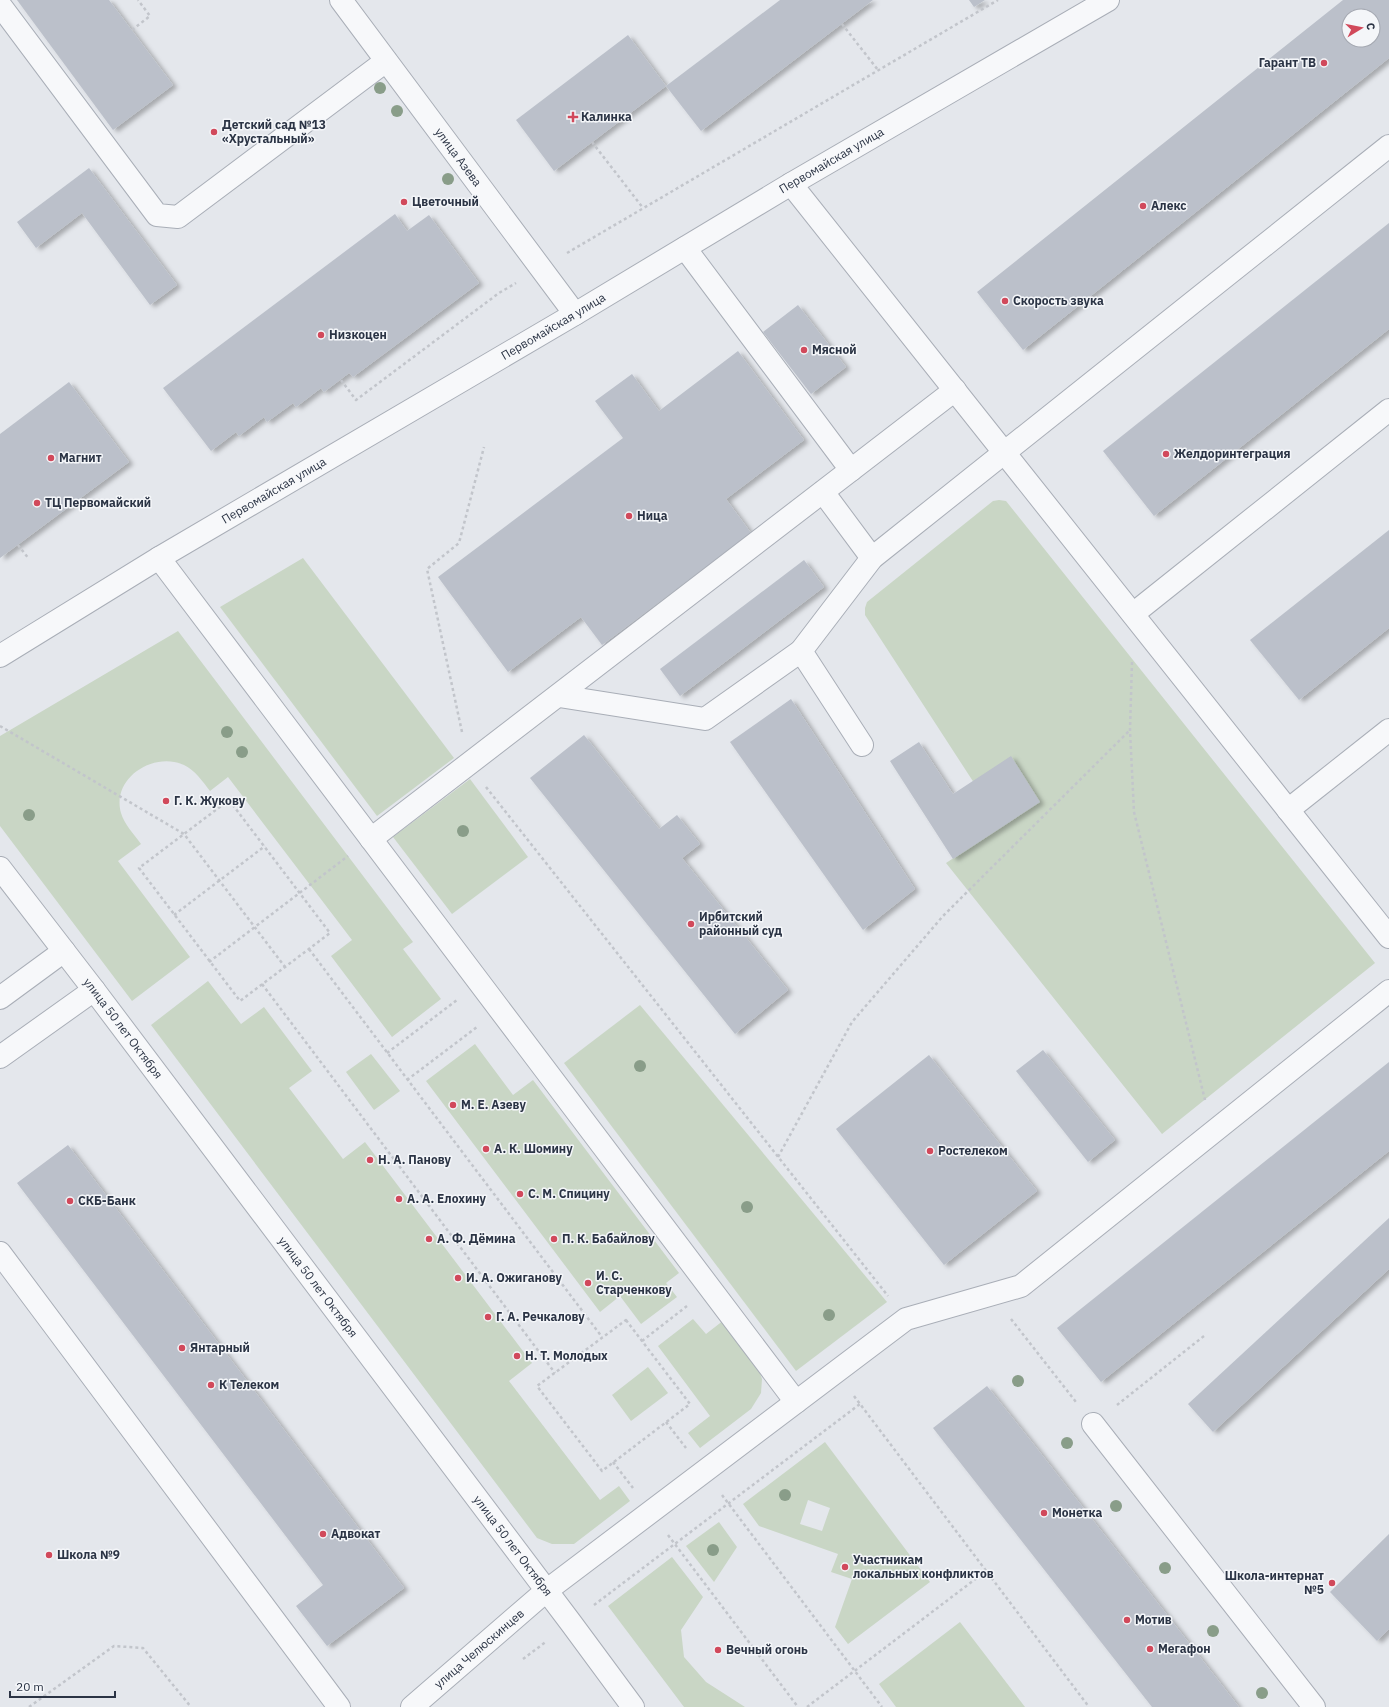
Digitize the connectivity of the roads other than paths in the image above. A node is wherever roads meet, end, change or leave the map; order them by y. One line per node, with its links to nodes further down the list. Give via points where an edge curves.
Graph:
1 (341, 0): 4 (street, улица Азева)
2 (1108, 0): 6 (street, Первомайская улица)
3 (0, 5): 4 (street, via 157,215 178,217)
4 (386, 61): 8 (street, улица Азева)
5 (1389, 146): 11 (street)
6 (791, 184): 7 (street, Первомайская улица); 9 (street)
7 (685, 248): 8 (street, Первомайская улица); 12 (street)
8 (574, 314): 14 (street, Первомайская улица)
9 (955, 390): 11 (street); 12 (street)
10 (1389, 410): 16 (street)
11 (1004, 452): 15 (street); 16 (street)
12 (851, 470): 13 (street)
13 (823, 492): 15 (street); 19 (street)
14 (159, 558): 18 (street, Первомайская улица); 23 (street)
15 (872, 558): 17 (street)
16 (1133, 614): 22 (street)
17 (801, 651): 19 (street, via 705,719); 21 (street)
18 (0, 656)
19 (558, 696): 23 (street)
20 (1389, 730): 22 (street)
21 (862, 745)
22 (1288, 810): 25 (street)
23 (371, 839): 32 (street)
24 (0, 868): 26 (street, улица 50 лет Октября)
25 (1389, 937)
26 (64, 951): 27 (street, улица 50 лет Октября); 29 (street)
27 (94, 990): 30 (street); 34 (street, улица 50 лет Октября)
28 (1389, 991): 32 (street, улица Челюскинцев, via 1021,1286 906,1319)
29 (0, 998)
30 (0, 1057)
31 (0, 1253): 35 (street)
32 (796, 1402): 34 (street, улица Челюскинцев)
33 (1093, 1424): 38 (street)
34 (546, 1591): 36 (street, улица Челюскинцев); 37 (street, улица 50 лет Октября)
35 (339, 1707)
36 (412, 1707)
37 (633, 1707)
38 (1314, 1707)

